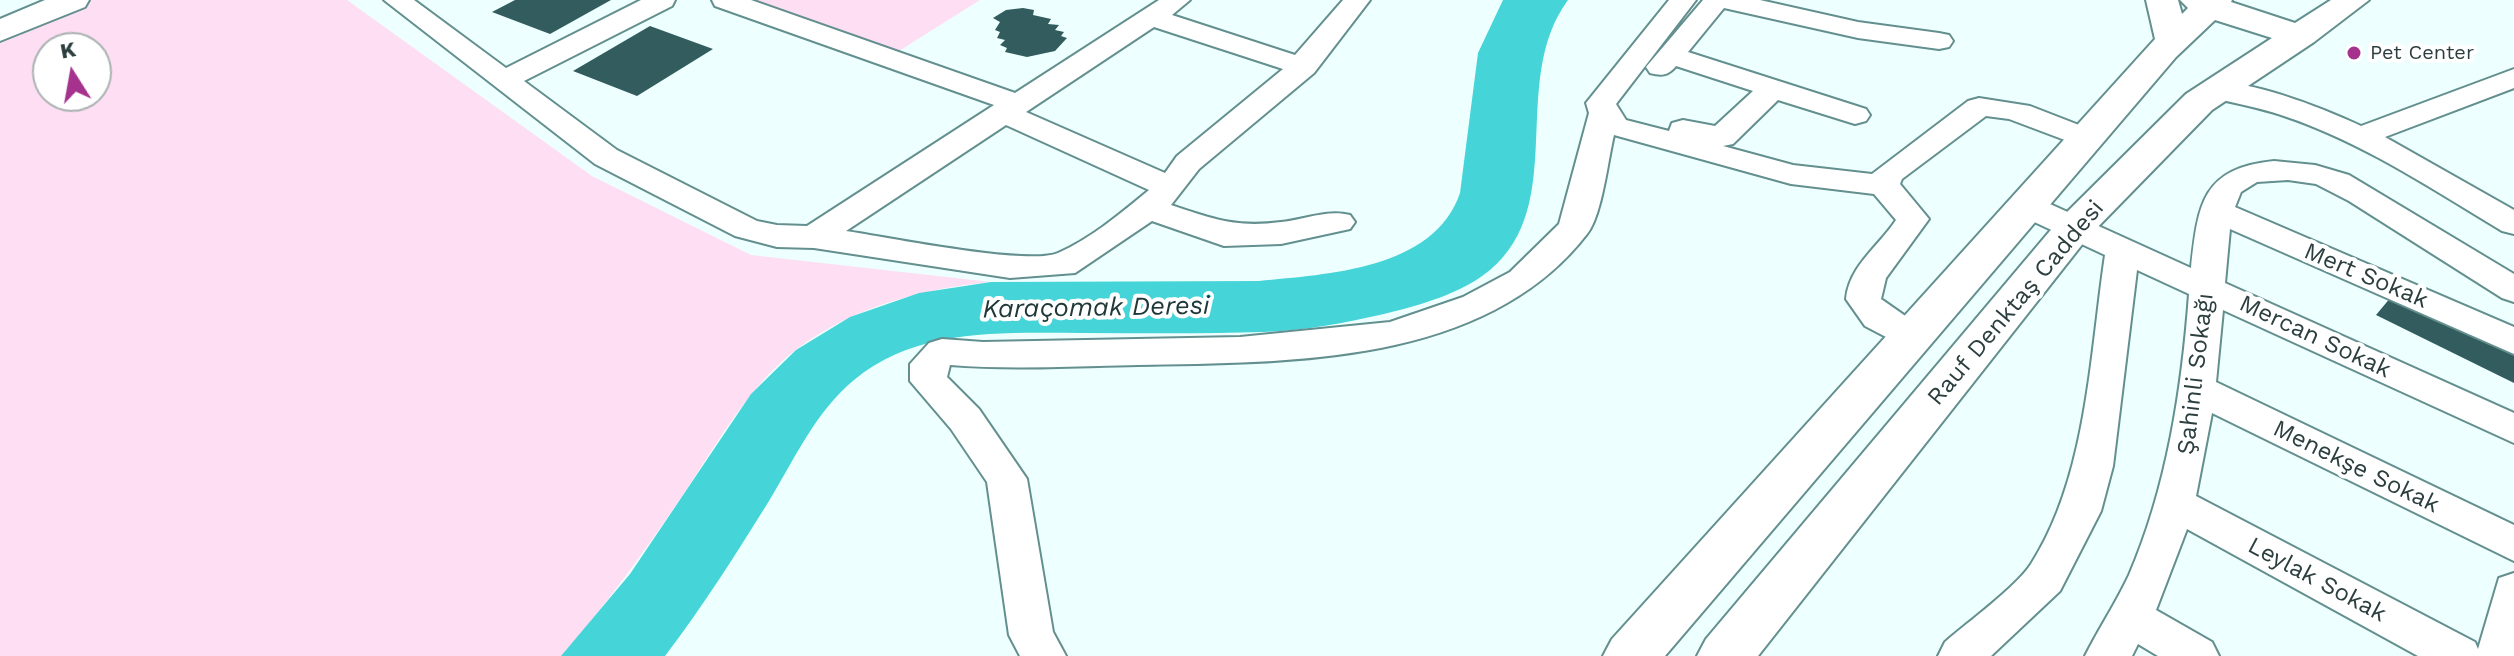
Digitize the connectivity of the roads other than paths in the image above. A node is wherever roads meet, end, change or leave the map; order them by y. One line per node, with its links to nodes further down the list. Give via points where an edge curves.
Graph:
1 (13, 0): 14 (main road)
2 (73, 0): 16 (main road)
3 (397, 0): 23 (street)
4 (662, 0): 23 (street)
5 (725, 0): 26 (street)
6 (1177, 0): 15 (street)
7 (1357, 0): 21 (street)
8 (1683, 0): 27 (street, via 1601,103)
9 (1717, 0): 20 (street)
10 (1723, 0): 18 (street, via 1858,30)
11 (2162, 0): 19 (main road)
12 (2353, 0): 17 (main road, Rauf Denktaş Caddesi)
13 (2207, 2): 17 (main road, via 2255,24); 19 (main road)
14 (0, 5)
15 (1138, 7): 21 (street); 26 (street)
16 (0, 31)
17 (2302, 35): 25 (main road, Rauf Denktaş Caddesi)
18 (1939, 41)
19 (2173, 42): 30 (main road)
20 (1670, 55): 24 (street); 24 (street, via 1633,99 1630,110 1648,122 1722,137)
21 (1304, 67): 32 (street, via 1188,163)
22 (2514, 78): 29 (street)
23 (504, 80): 38 (street, via 606,157 747,229)
24 (1773, 88): 28 (street)
25 (2216, 90): 29 (street, via 2275,101); 37 (main road, Rauf Denktaş Caddesi)
26 (1009, 108): 32 (street); 38 (street)
27 (1604, 113): 31 (street, via 1615,126 1629,131 1791,174); 50 (street, via 1575,228 1522,280 1476,305 1393,334 1240,350 942,352 928,364 929,381 965,419 1007,479 1031,635)
28 (1855, 115)
29 (2361, 136): 36 (street)
30 (2086, 139): 31 (street, via 1992,105 1979,107 1887,175); 33 (main road)
31 (1884, 185): 42 (street, via 1913,219 1863,283 1861,297 1868,310)
32 (1160, 198): 35 (street, via 1224,235 1281,233); 38 (street, via 1063,265 1010,267)
33 (2027, 206): 37 (street, Mercan Sokak); 42 (main road)
34 (2217, 211): 40 (street, Şahinli Sokağı); 41 (street, Şahinli Sokağı, via 2224,190 2235,179 2254,173 2338,181); 43 (street, Mert Sokak)
35 (1338, 222)
36 (2514, 224)
37 (2074, 228): 39 (street, Mercan Sokak); 52 (main road, Rauf Denktaş Caddesi)
38 (814, 237)
39 (2123, 250): 40 (street, Mercan Sokak); 53 (street, via 2093,466 2080,511 2045,579)
40 (2207, 287): 44 (street, Şahinli Sokağı); 45 (street, Mercan Sokak)
41 (2514, 290)
42 (1911, 338): 51 (main road)
43 (2514, 341)
44 (2199, 390): 46 (street, Şahinli Sokağı); 47 (street, Menekşe Sokak)
45 (2514, 429)
46 (2176, 504): 49 (street, Şahinli Sokağı); 56 (street, Leylak Sokak)
47 (2514, 544)
48 (2514, 591): 57 (street)
49 (2132, 618): 54 (street, Şahinli Sokağı); 55 (street)
50 (1043, 656)
51 (1631, 656)
52 (1725, 656)
53 (1961, 656)
54 (2108, 656)
55 (2196, 656)
56 (2459, 656)
57 (2499, 656)

